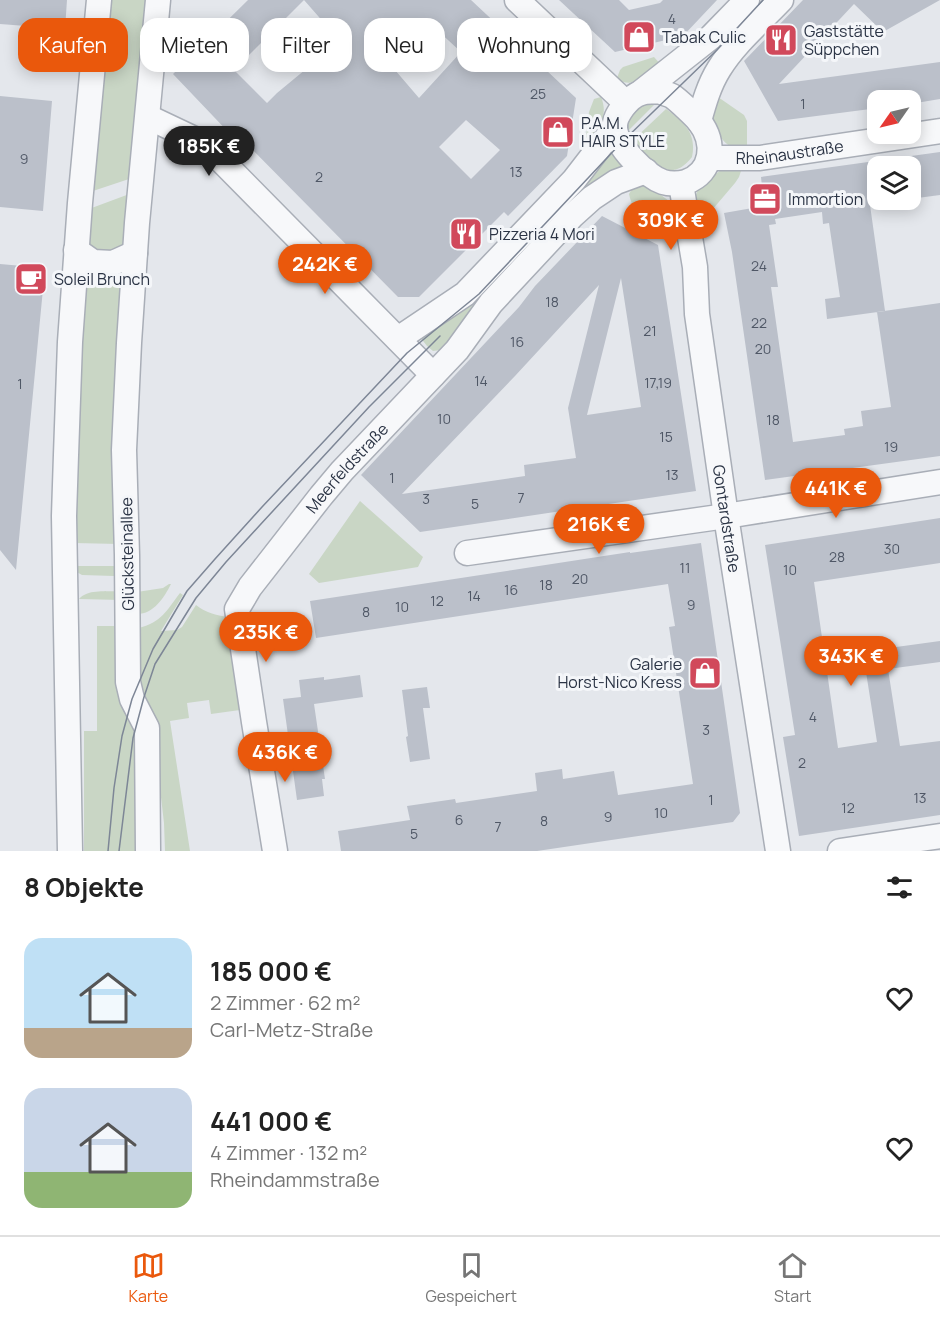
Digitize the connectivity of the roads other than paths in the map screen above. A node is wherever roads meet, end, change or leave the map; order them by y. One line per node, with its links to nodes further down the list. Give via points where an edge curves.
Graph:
1 (99, 0): 14 (street)
2 (158, 0): 7 (street, Glücksteinallee)
3 (517, 0): 6 (street)
4 (747, 0): 6 (street, via 711,38)
5 (781, 0): 8 (street, via 719,69)
6 (633, 98): 8 (street, via 659,91 673,96); 9 (street, via 617,115)
7 (148, 117): 15 (street, Glücksteinallee); 16 (street, via 206,144)
8 (699, 121): 11 (street, via 709,138)
9 (615, 127): 12 (street, via 617,138); 16 (street, via 574,180 465,294)
10 (940, 130): 11 (street, Rheinaustraße, via 760,158)
11 (709, 158): 13 (street, via 703,171)
12 (646, 171): 13 (street, via 663,182); 17 (street, Meerfeldstraße, via 616,182 579,210 491,303 457,350)
13 (681, 184): 19 (street, Gontardstraße)
14 (76, 250): 15 (street, via 93,262 113,263); 22 (street, via 64,516)
15 (135, 252): 23 (street, Glücksteinallee, via 124,450 128,682 147,728)
16 (398, 339): 17 (street)
17 (433, 375): 24 (street, Meerfeldstraße, via 321,496 237,609)
18 (940, 482): 19 (street)
19 (726, 516): 20 (street); 25 (street, Gontardstraße)
20 (467, 553)
21 (940, 836): 26 (street)
22 (70, 851)
23 (148, 851)
24 (275, 851)
25 (778, 851)
26 (840, 851)

